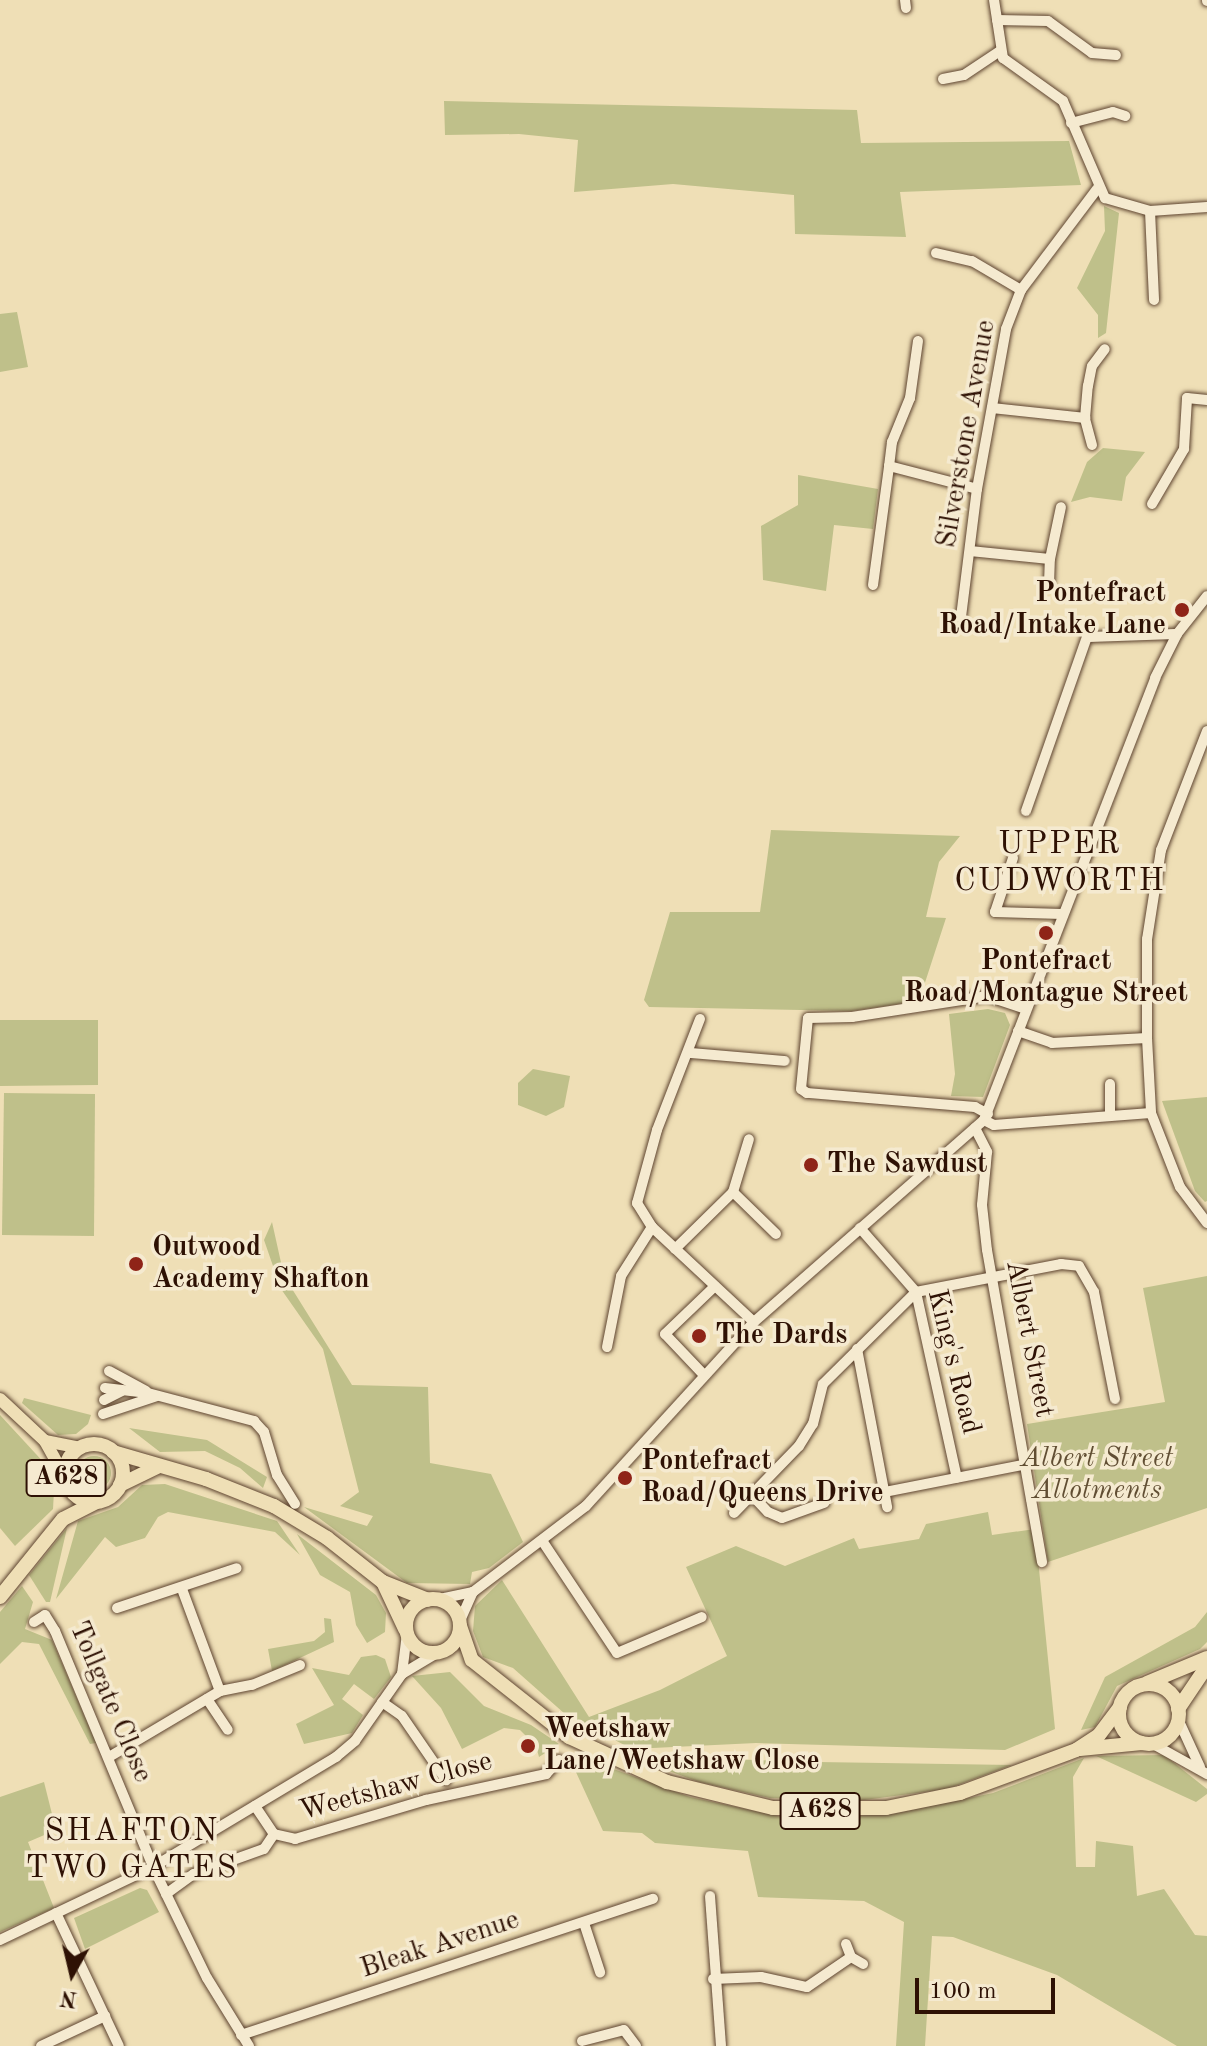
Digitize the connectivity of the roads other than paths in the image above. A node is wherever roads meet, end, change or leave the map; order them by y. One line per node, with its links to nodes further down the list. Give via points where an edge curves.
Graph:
1 (994, 0): 2 (street)
2 (997, 20): 3 (street); 4 (street, via 1048,21 1092,53)
3 (1000, 51): 5 (street, via 964,75); 7 (street, via 1014,70 1063,101)
4 (1116, 55)
5 (943, 79)
6 (1125, 116): 7 (street, via 1113,112)
7 (1071, 123): 8 (street)
8 (1097, 189): 10 (street, via 1123,205); 12 (street, Silverstone Avenue)
9 (1207, 207): 10 (street)
10 (1150, 211): 13 (street)
11 (936, 253): 12 (street, via 972,261)
12 (1021, 290): 17 (street, Silverstone Avenue, via 1006,329)
13 (1154, 300)
14 (918, 341): 20 (street, via 910,398 892,442)
15 (1105, 349): 18 (street, via 1092,366)
16 (1207, 400): 22 (street, via 1187,398 1184,449)
17 (992, 408): 18 (street); 21 (street, Silverstone Avenue)
18 (1085, 418): 19 (street)
19 (1092, 445)
20 (889, 466): 21 (street); 27 (street)
21 (977, 489): 24 (street, Silverstone Avenue)
22 (1152, 504)
23 (1061, 507): 25 (street)
24 (970, 551): 25 (street); 29 (street, Silverstone Avenue)
25 (1050, 559): 26 (street)
26 (1049, 584)
27 (873, 585)
28 (1207, 596): 30 (street)
29 (961, 617)
30 (1177, 634): 33 (street, via 1087,637); 35 (street)
31 (1207, 731): 32 (street)
32 (1205, 754): 39 (street, via 1161,850 1147,939)
33 (1026, 811)
34 (1013, 858): 35 (street, via 995,912)
35 (1062, 914): 36 (street)
36 (1026, 1009): 38 (street); 45 (street, via 987,996 852,1017 808,1018 801,1089 807,1093 975,1107)
37 (700, 1019): 40 (street)
38 (1018, 1031): 39 (street, via 1052,1043); 45 (street)
39 (1147, 1038): 43 (street)
40 (690, 1053): 41 (street); 50 (street, via 657,1130 637,1203)
41 (785, 1061)
42 (1110, 1084): 44 (street)
43 (1151, 1113): 44 (street); 49 (street, via 1180,1187)
44 (1110, 1116): 45 (street, via 994,1125)
45 (986, 1117): 46 (street)
46 (975, 1128): 51 (street); 54 (street, Albert Street, via 987,1152 982,1213)
47 (749, 1139): 48 (street)
48 (733, 1192): 52 (street); 53 (street)
49 (1207, 1223)
50 (652, 1227): 53 (street); 58 (street, via 621,1276)
51 (860, 1228): 56 (street, King's Road); 57 (street)
52 (776, 1234)
53 (675, 1249): 55 (street)
54 (992, 1276): 56 (street); 63 (street, via 1070,1263 1086,1271); 68 (street, Albert Street)
55 (715, 1286): 57 (street); 60 (street, via 665,1334)
56 (916, 1292): 59 (street); 70 (street, King's Road)
57 (754, 1322): 60 (street)
58 (607, 1347)
59 (857, 1349): 73 (street); 74 (street, via 823,1384 813,1424 799,1446)
60 (703, 1374): 81 (street, via 635,1456)
61 (152, 1394): 61 (street, via 106,1383 122,1391); 64 (street); 77 (street, via 261,1425 277,1475)
62 (0, 1399): 65 (main road)
63 (1115, 1399)
64 (103, 1414)
65 (45, 1441): 66 (main road); 71 (main road)
66 (80, 1448): 67 (highway, A628, via 97,1444); 71 (highway, A628, via 69,1458)
67 (113, 1452): 69 (highway, A628); 72 (highway, A628, via 122,1468)
68 (1028, 1464): 70 (street); 82 (street, Albert Street)
69 (160, 1466): 72 (highway, A628); 84 (highway, A628, via 274,1506 327,1538)
70 (957, 1478): 73 (street)
71 (66, 1481): 75 (highway, A628, via 85,1500); 80 (highway, A628)
72 (120, 1485): 75 (highway, A628)
73 (885, 1492): 78 (street)
74 (752, 1495): 76 (street, via 782,1518); 79 (street)
75 (100, 1501): 80 (highway, A628)
76 (824, 1503)
77 (295, 1504)
78 (887, 1507)
79 (734, 1513)
80 (63, 1519): 87 (highway, A628)
81 (543, 1542): 86 (street); 90 (street, via 617,1653)
82 (1042, 1562)
83 (237, 1568): 85 (street)
84 (383, 1582): 88 (highway, A628); 93 (highway, A628)
85 (182, 1589): 89 (street); 101 (street)
86 (473, 1592): 88 (street); 92 (street)
87 (0, 1597)
88 (432, 1600): 92 (highway, A628, via 451,1607); 93 (highway, via 414,1607)
89 (117, 1608)
90 (702, 1617)
91 (34, 1622): 109 (street, Tollgate Close, via 45,1615 55,1631)
92 (460, 1624): 94 (highway, via 452,1645); 96 (highway, A628)
93 (406, 1633): 94 (highway, A628, via 419,1650); 99 (street)
94 (438, 1653): 96 (highway, A628); 99 (street)
95 (1207, 1658): 100 (highway, A628)
96 (472, 1660): 108 (highway, A628, via 521,1703 595,1752 695,1791 773,1808 844,1810 926,1801 1002,1780)
97 (300, 1665): 101 (street, via 252,1685)
98 (1207, 1666): 105 (highway)
99 (402, 1674): 103 (street)
100 (1139, 1686): 104 (highway, A628); 105 (highway, via 1159,1686)
101 (220, 1691): 102 (street)
102 (207, 1699): 106 (street); 109 (street)
103 (382, 1702): 112 (street, via 402,1716); 113 (street, via 355,1741 336,1757)
104 (1120, 1707): 107 (highway, via 1126,1734); 108 (highway, A628, via 1099,1735)
105 (1178, 1714): 107 (highway, via 1170,1735); 111 (street)
106 (228, 1730)
107 (1147, 1744): 108 (highway, A628); 111 (street)
108 (1076, 1750)
109 (109, 1757): 115 (street, Tollgate Close)
110 (559, 1760): 114 (street, Weetshaw Close, via 546,1774 426,1800 295,1839)
111 (1203, 1771)
112 (446, 1780)
113 (255, 1806): 114 (street, Weetshaw Close); 115 (street)
114 (274, 1834): 116 (street, via 264,1849 194,1874)
115 (153, 1867): 116 (street, Tollgate Close); 119 (street)
116 (166, 1894): 128 (street, Tollgate Close)
117 (710, 1896): 126 (street)
118 (653, 1899): 120 (street, Bleak Avenue)
119 (56, 1913): 121 (street); 127 (street)
120 (584, 1923): 125 (street); 128 (street, Bleak Avenue)
121 (0, 1940)
122 (846, 1944): 123 (street)
123 (851, 1957): 124 (street); 126 (street, via 807,1987 761,1977)
124 (863, 1964)
125 (600, 1972)
126 (713, 1979): 134 (street)
127 (105, 2016): 130 (street); 131 (street)
128 (241, 2035): 132 (street, Tollgate Close)
129 (582, 2041): 133 (street, via 624,2030)
130 (41, 2046)
131 (119, 2046)
132 (249, 2046)
133 (636, 2046)
134 (721, 2046)

